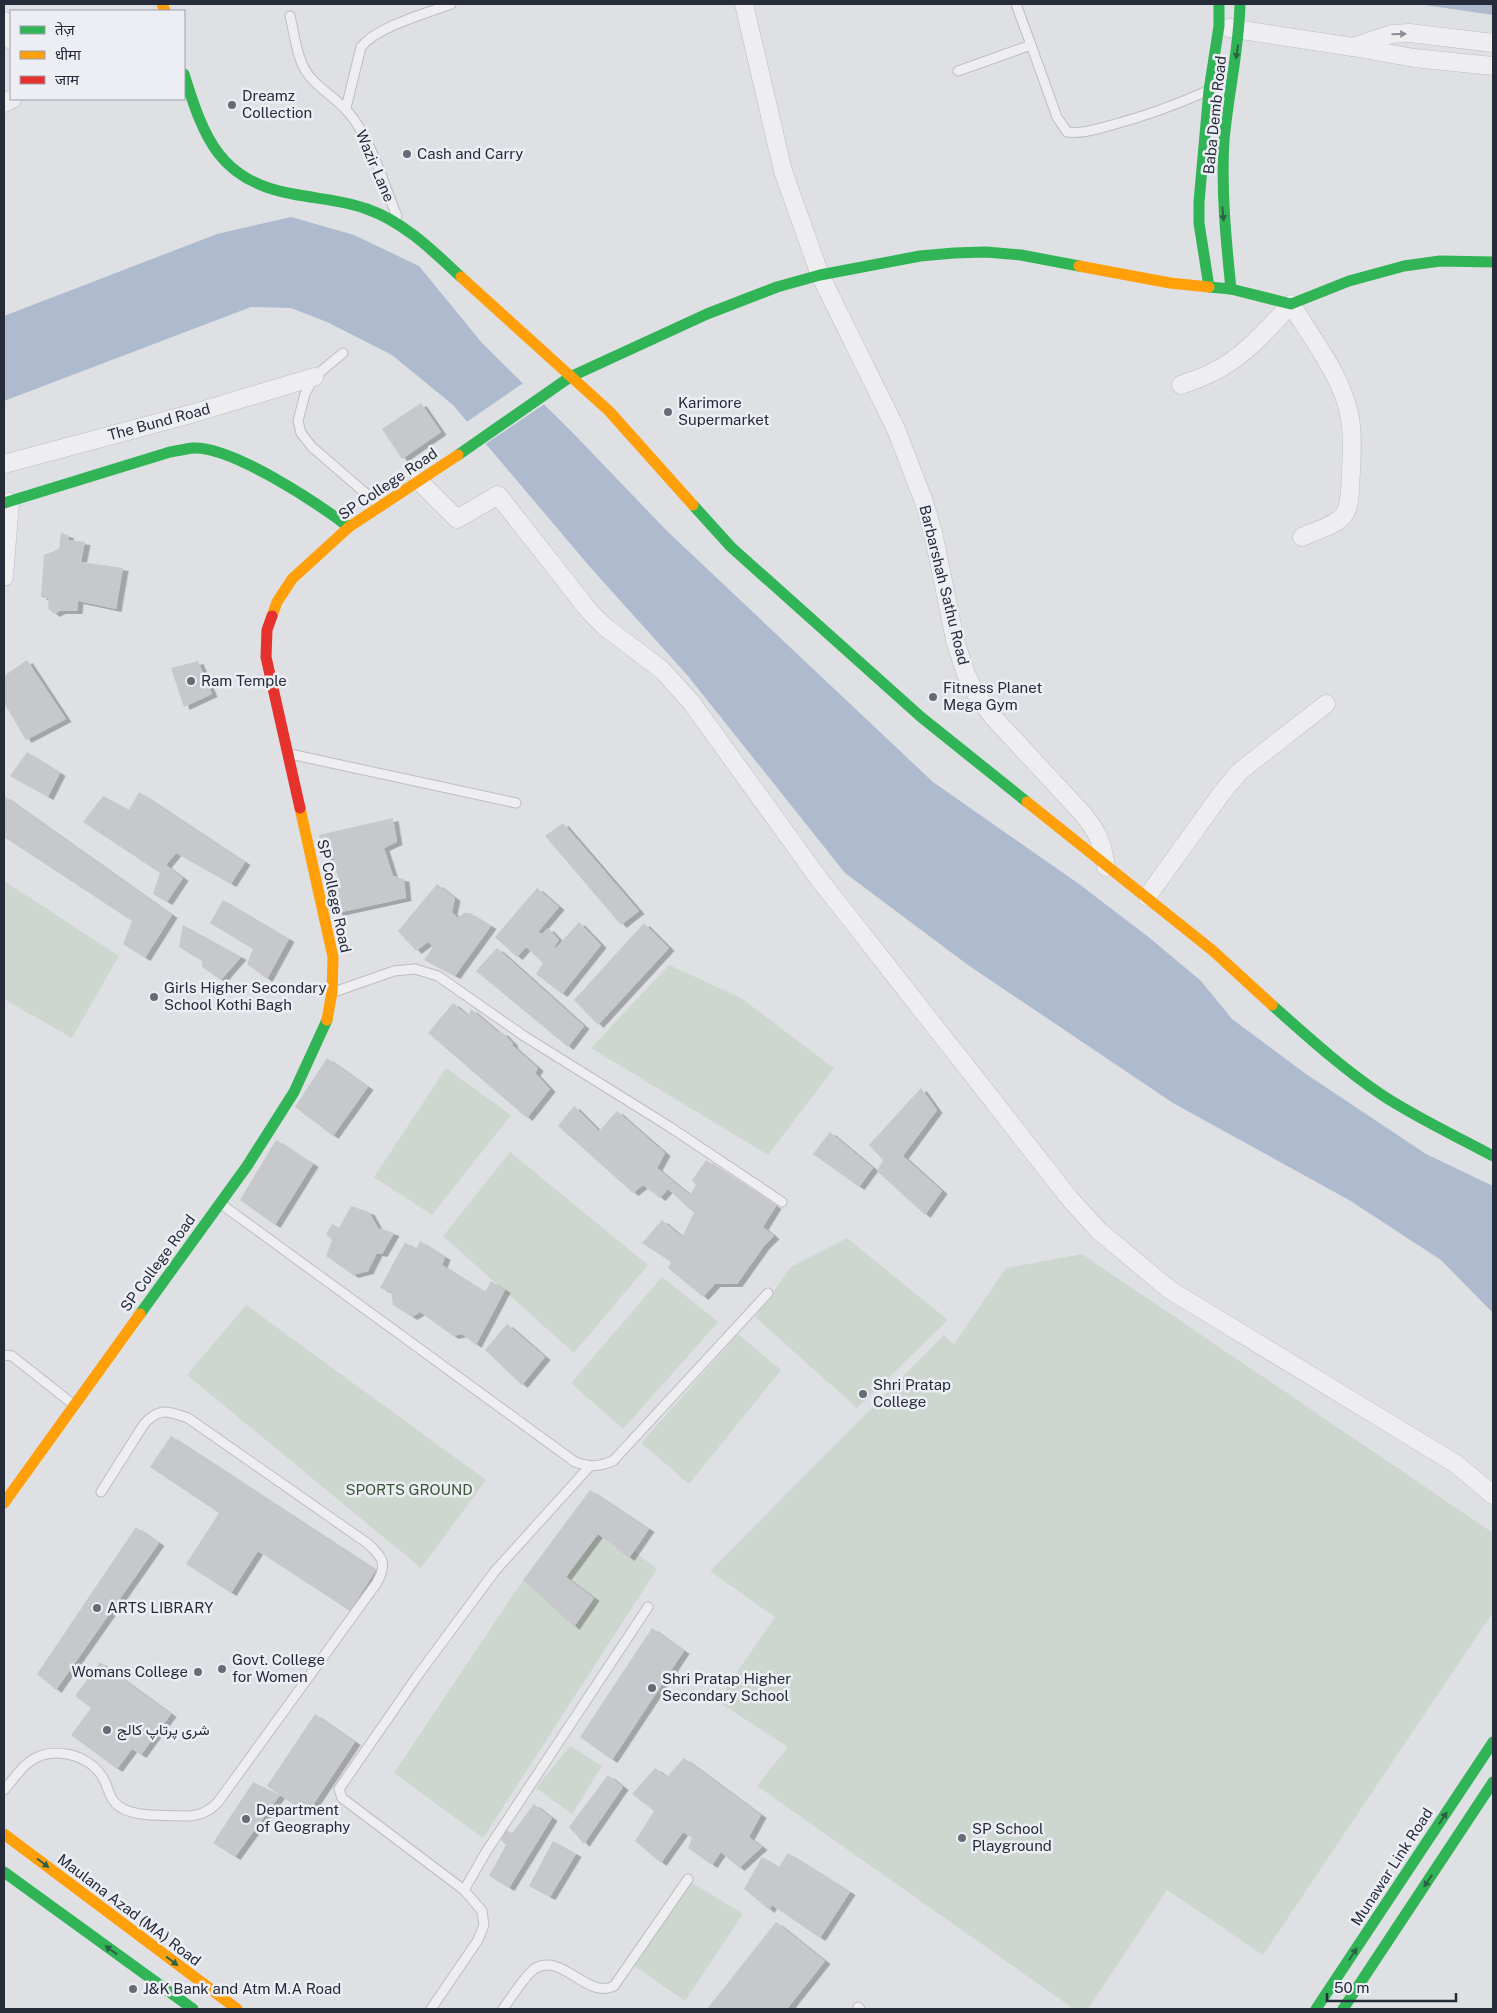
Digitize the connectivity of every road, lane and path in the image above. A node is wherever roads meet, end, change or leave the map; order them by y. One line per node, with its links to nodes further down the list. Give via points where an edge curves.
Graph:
1 (451, 4): 18 (lane, via 379,32 367,40 361,47)
2 (744, 4): 21 (street, Barbarshah Sathu Road, via 783,172)
3 (1016, 4): 12 (lane)
4 (1219, 4): 8 (street, Baba Demb Road)
5 (1240, 4): 9 (street, Baba Demb Road)
6 (290, 16): 18 (lane, Wazir Lane, via 301,59 311,79)
7 (4, 21): 10 (street)
8 (1219, 26): 9 (street); 17 (street, Baba Demb Road)
9 (1240, 30): 13 (street); 23 (street, Baba Demb Road, one-way to 23, via 1223,164 1222,203)
10 (10, 37)
11 (1493, 42): 13 (street, one-way to 11, via 1392,34 1410,33)
12 (1031, 45): 15 (lane); 17 (lane, via 1057,117 1067,132 1080,134 1143,117)
13 (1353, 47): 14 (street, via 1414,58)
14 (1493, 66)
15 (958, 71)
16 (185, 77): 19 (street, via 220,158 243,176 272,191 351,203 373,210)
17 (1209, 90): 22 (street, Baba Demb Road, via 1199,223)
18 (346, 108): 19 (lane, Wazir Lane, via 364,135)
19 (401, 226): 27 (street)
20 (1493, 262): 24 (street, via 1440,261 1404,266 1349,281)
21 (820, 275): 22 (street, SP College Road, via 920,256 986,252); 27 (street, SP College Road, via 777,287 707,314); 39 (street, Barbarshah Sathu Road, via 896,429 924,502 955,640 966,674 992,717 1095,829)
22 (1210, 287): 23 (street, SP College Road)
23 (1231, 290): 24 (street, SP College Road)
24 (1291, 304): 28 (street, via 1234,359 1212,373); 34 (street, via 1342,392 1350,418 1352,442 1345,513 1338,520)
25 (343, 353): 26 (lane)
26 (314, 377): 29 (street, The Bund Road); 32 (lane, via 305,394 298,421 301,433 312,447)
27 (570, 377): 30 (street, SP College Road); 39 (street, via 609,411 731,547 921,717)
28 (1181, 385)
29 (4, 464)
30 (419, 481): 32 (street, SP College Road); 50 (street, via 457,519 498,495 590,612 677,685 884,964 1070,1200 1099,1231 1170,1290 1456,1464)
31 (7, 502): 33 (street, via 170,452 194,448 222,453 279,481 319,504); 35 (street)
32 (380, 505): 33 (street, SP College Road)
33 (349, 528): 37 (street, SP College Road, via 292,579 277,602 268,630 266,657)
34 (1302, 537)
35 (4, 577)
36 (1326, 704): 40 (street, via 1239,772)
37 (288, 753): 38 (lane); 41 (street, SP College Road, via 332,957)
38 (516, 803)
39 (1106, 867): 40 (street)
40 (1147, 897): 42 (street, via 1351,1073 1384,1096)
41 (332, 992): 43 (lane, via 394,971 415,969 438,976 524,1036); 44 (street, SP College Road, via 326,1022 294,1092)
42 (1493, 1156)
43 (782, 1202)
44 (219, 1203): 47 (street, SP College Road); 48 (lane, via 575,1462)
45 (768, 1292): 48 (lane, via 613,1461)
46 (4, 1354): 47 (lane, via 12,1356)
47 (74, 1405): 51 (street, SP College Road)
48 (589, 1467): 59 (lane, via 495,1571 339,1789 342,1798)
49 (101, 1492): 55 (lane, via 153,1414 174,1413 188,1418 367,1543 380,1554 383,1568 376,1584 211,1809 191,1816 127,1811 111,1799 97,1769 78,1758 60,1753 29,1762)
50 (1493, 1495)
51 (4, 1503)
52 (648, 1607): 59 (lane)
53 (1493, 1742): 64 (street, Munawar Link Road, one-way to 53)
54 (1493, 1782): 65 (street, one-way to 65)
55 (4, 1790)
56 (4, 1834): 61 (street, Maulana Azad (MA) Road, one-way to 61)
57 (4, 1872): 60 (street, one-way to 57)
58 (688, 1879): 63 (lane, via 614,1986 605,1989 594,1986 560,1968 546,1965 532,1970)
59 (464, 1890): 62 (lane, via 482,1911 482,1930 473,1949)
60 (193, 2009)
61 (237, 2009)
62 (431, 2009)
63 (503, 2009)
64 (1316, 2009)
65 (1343, 2009)

